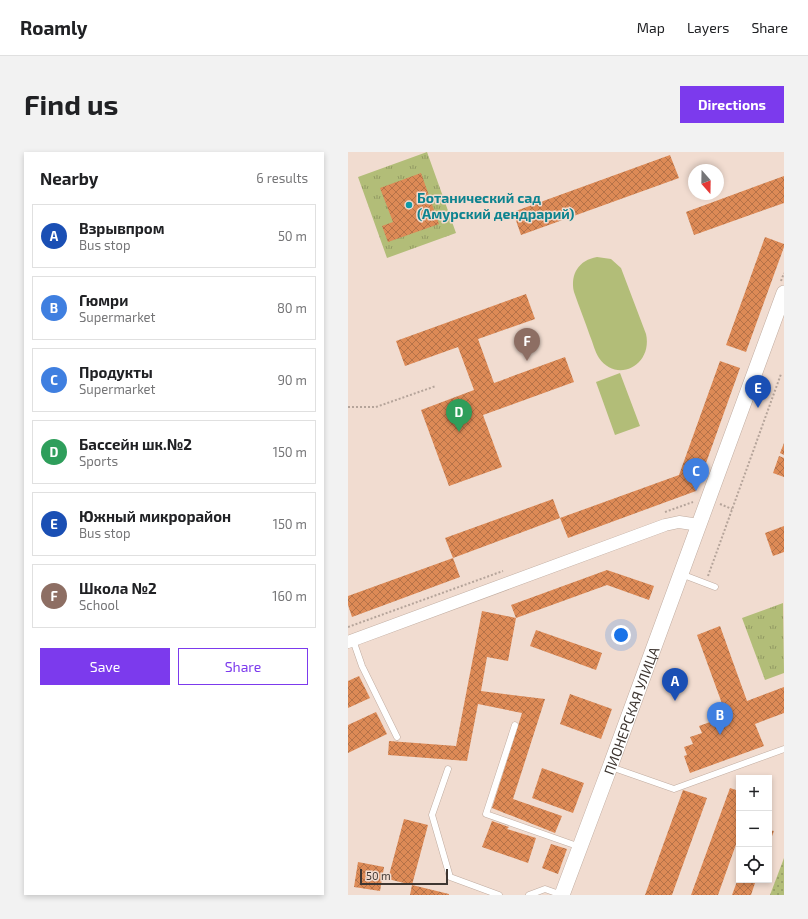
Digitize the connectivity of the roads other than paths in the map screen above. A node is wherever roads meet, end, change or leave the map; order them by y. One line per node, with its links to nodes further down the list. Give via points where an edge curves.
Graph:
1 (784, 293): 2 (street, ПИОНЕРСКАЯ УЛИЦА)
2 (699, 525): 3 (street, ПИОНЕРСКАЯ УЛИЦА); 5 (street, via 679,522 666,525)
3 (681, 574): 4 (lane); 9 (street, ПИОНЕРСКАЯ УЛИЦА)
4 (715, 586)
5 (350, 641): 7 (lane)
6 (515, 725): 11 (lane, via 486,814)
7 (397, 737)
8 (784, 749): 9 (lane, via 674,790)
9 (610, 767): 11 (street, ПИОНЕРСКАЯ УЛИЦА)
10 (448, 769): 12 (lane, via 432,815 450,877)
11 (580, 847): 14 (street, ПИОНЕРСКАЯ УЛИЦА)
12 (499, 895)
13 (529, 895): 14 (lane, via 545,889)
14 (562, 895)

